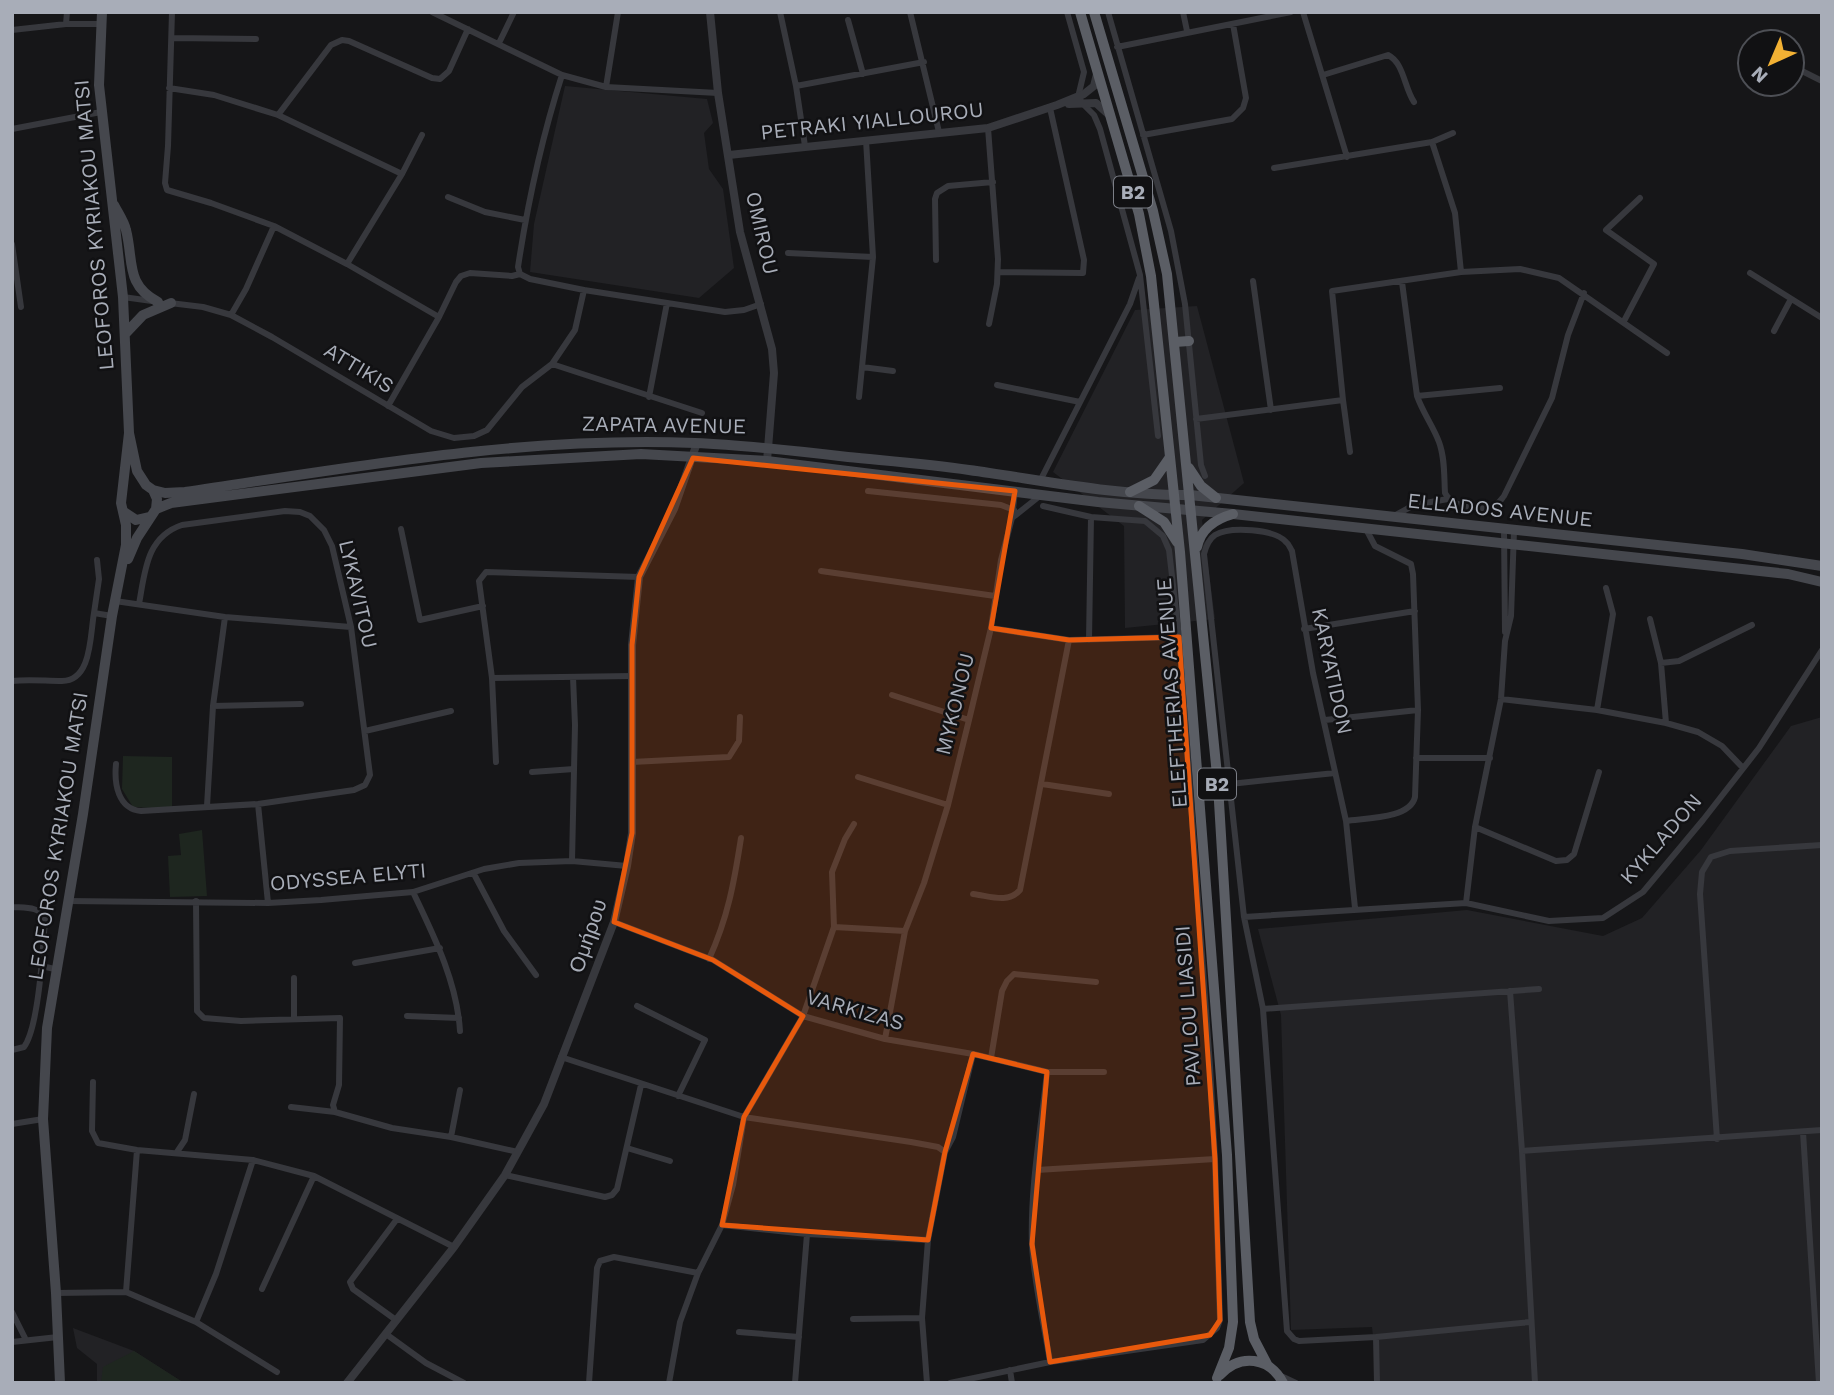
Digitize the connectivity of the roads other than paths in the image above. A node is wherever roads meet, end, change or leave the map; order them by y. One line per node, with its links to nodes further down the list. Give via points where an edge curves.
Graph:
1 (67, 12): 18 (street)
2 (102, 12): 19 (main road, LEOFOROS KYRIAKOU MATSI)
3 (172, 12): 24 (street)
4 (432, 12): 21 (street)
5 (513, 12): 26 (street)
6 (618, 12): 35 (street)
7 (710, 12): 38 (street, OMIROU)
8 (780, 12): 36 (street)
9 (910, 12): 28 (street)
10 (1067, 12): 39 (street, via 1084,72)
11 (1080, 12): 29 (highway, ELEFTHERIAS AVENUE / B2)
12 (1094, 12): 94 (highway, ELEFTHERIAS AVENUE / B2, via 1153,211)
13 (1108, 12): 27 (street)
14 (1183, 12): 23 (street)
15 (1291, 12): 20 (street)
16 (1303, 12): 33 (street)
17 (848, 20): 31 (street)
18 (66, 24): 19 (street); 22 (street)
19 (101, 24): 42 (main road, LEOFOROS KYRIAKOU MATSI)
20 (1233, 24): 23 (street); 50 (street, via 1245,98 1239,114)
21 (468, 29): 26 (street); 43 (street, via 449,71 440,79 349,41 337,41)
22 (12, 30)
23 (1187, 31): 27 (street)
24 (172, 38): 25 (street); 37 (street)
25 (257, 39)
26 (499, 43): 32 (street)
27 (1118, 47): 50 (street)
28 (924, 62): 31 (street); 47 (street)
29 (1097, 71): 39 (street, via 1094,86); 44 (highway, ELEFTHERIAS AVENUE / B2)
30 (1806, 73): 34 (street)
31 (863, 74): 36 (street)
32 (562, 75): 35 (street); 62 (street, via 545,126)
33 (1323, 75): 40 (street, via 1388,55 1400,65); 55 (street)
34 (1822, 82)
35 (606, 86): 38 (street)
36 (796, 86): 53 (street)
37 (169, 88): 43 (street, via 224,97); 63 (street, via 165,188)
38 (718, 93): 54 (street, OMIROU)
39 (1080, 99): 41 (street, PETRAKI YIALLOUROU); 44 (street, via 1102,106); 74 (street, via 1100,130)
40 (1414, 102)
41 (1054, 107): 45 (street, PETRAKI YIALLOUROU); 70 (street, via 1083,272)
42 (101, 112): 46 (street); 61 (main road, LEOFOROS KYRIAKOU MATSI)
43 (278, 116): 57 (street)
44 (1113, 125): 115 (highway, ELEFTHERIAS AVENUE / B2, via 1151,276)
45 (988, 128): 47 (street, PETRAKI YIALLOUROU); 58 (street)
46 (12, 129)
47 (939, 132): 51 (street, PETRAKI YIALLOUROU)
48 (1453, 133): 52 (street)
49 (422, 135): 57 (street)
50 (1143, 135): 93 (street, via 1171,231)
51 (866, 140): 53 (street, PETRAKI YIALLOUROU); 67 (street)
52 (1432, 142): 55 (street); 71 (street, via 1455,214)
53 (805, 146): 54 (street, PETRAKI YIALLOUROU)
54 (729, 155): 84 (street, OMIROU, via 743,248)
55 (1347, 157): 56 (street)
56 (1274, 169)
57 (402, 174): 69 (street)
58 (993, 182): 68 (street, via 948,187 937,193); 70 (street)
59 (449, 197): 62 (street, via 485,212)
60 (1640, 198): 89 (street, via 1606,230 1654,264)
61 (111, 202): 79 (main road, LEOFOROS KYRIAKOU MATSI); 81 (main road, via 126,228 136,283)
62 (525, 220): 73 (street)
63 (274, 226): 69 (street); 86 (street)
64 (12, 244): 65 (street)
65 (13, 249): 85 (street)
66 (788, 253): 67 (street)
67 (873, 257): 97 (street)
68 (936, 260)
69 (347, 264): 87 (street)
70 (998, 272): 90 (street)
71 (1461, 272): 76 (street); 78 (street, via 1520,269 1559,278)
72 (1749, 273): 80 (street)
73 (520, 274): 77 (street); 87 (street, via 461,276)
74 (1140, 275): 105 (street); 111 (street)
75 (1252, 281): 107 (street)
76 (1402, 282): 101 (street); 104 (street, via 1332,291)
77 (584, 290): 83 (street); 96 (street, ATTIKIS, via 575,330)
78 (1584, 293): 89 (street); 130 (street, via 1552,397 1504,496 1488,508)
79 (123, 297): 81 (street, ATTIKIS); 92 (main road, LEOFOROS KYRIAKOU MATSI)
80 (1791, 299): 88 (street); 91 (street)
81 (158, 302): 82 (street, ATTIKIS)
82 (171, 303): 86 (street, ATTIKIS); 92 (main road, via 143,316)
83 (667, 303): 84 (street, via 725,312); 102 (street)
84 (761, 304): 113 (street, OMIROU, via 774,364)
85 (21, 307)
86 (230, 315): 106 (street, ATTIKIS)
87 (439, 317): 106 (street)
88 (1822, 318)
89 (1624, 321): 95 (street)
90 (989, 324)
91 (1774, 331)
92 (125, 334): 110 (main road, LEOFOROS KYRIAKOU MATSI)
93 (1189, 341): 94 (highway); 109 (street)
94 (1175, 342): 117 (highway, ELEFTHERIAS AVENUE / B2)
95 (1667, 353)
96 (552, 364): 102 (street); 106 (street, ATTIKIS, via 522,387 487,430 474,436 454,438 430,431)
97 (862, 368): 98 (street); 103 (street)
98 (893, 371)
99 (997, 385): 105 (street)
100 (1500, 388): 101 (street)
101 (1418, 396): 130 (street, via 1438,438)
102 (649, 397): 108 (street)
103 (859, 397)
104 (1343, 400): 107 (street); 114 (street)
105 (1080, 402): 120 (street)
106 (388, 406)
107 (1271, 410): 109 (street)
108 (702, 413)
109 (1196, 419): 119 (street)
110 (129, 433): 121 (main road, LEOFOROS KYRIAKOU MATSI, via 135,467); 125 (main road, LEOFOROS KYRIAKOU MATSI)
111 (1157, 436)
112 (697, 443): 113 (main road, ZAPATA AVENUE); 116 (street, Ομήρου); 121 (main road, ZAPATA AVENUE, via 558,443 451,453 185,492)
113 (768, 448): 118 (street, OMIROU); 120 (main road, ZAPATA AVENUE)
114 (1350, 452)
115 (1170, 457): 124 (highway, via 1154,480); 127 (highway, ELEFTHERIAS AVENUE / B2)
116 (693, 458): 118 (main road, ZAPATA AVENUE); 136 (main road, ZAPATA AVENUE, via 641,454 481,463 172,503); 150 (street, Ομήρου, via 674,509)
117 (1185, 459): 128 (highway, ELEFTHERIAS AVENUE / B2); 129 (highway, via 1201,486)
118 (767, 461): 123 (main road, ZAPATA AVENUE)
119 (1205, 476)
120 (1040, 481): 124 (main road, ZAPATA AVENUE)
121 (150, 488): 125 (main road, via 133,485); 136 (main road, LEOFOROS KYRIAKOU MATSI, via 158,499)
122 (868, 491): 137 (street, via 1001,505)
123 (1015, 491): 126 (main road, ZAPATA AVENUE); 137 (street, MYKONOU)
124 (1130, 492): 127 (main road, ZAPATA AVENUE)
125 (123, 494): 135 (main road, LEOFOROS KYRIAKOU MATSI)
126 (1042, 495): 132 (main road, ZAPATA AVENUE); 137 (street)
127 (1174, 495): 128 (main road, ELLADOS AVENUE); 133 (highway, ELEFTHERIAS AVENUE / B2)
128 (1190, 495): 129 (main road, ELLADOS AVENUE); 134 (highway, ELEFTHERIAS AVENUE / B2)
129 (1216, 498): 140 (main road, ELLADOS AVENUE)
130 (1448, 499): 140 (street, via 1414,505)
131 (1043, 506): 139 (street, PAVLOU LIASIDI)
132 (1139, 506): 133 (main road, ZAPATA AVENUE); 145 (highway, via 1168,526)
133 (1175, 510): 134 (main road, ELLADOS AVENUE); 145 (highway, ELEFTHERIAS AVENUE / B2)
134 (1191, 510): 138 (main road, ELLADOS AVENUE); 146 (highway, ELEFTHERIAS AVENUE / B2)
135 (124, 512): 136 (main road, via 136,520); 153 (main road, LEOFOROS KYRIAKOU MATSI, via 125,545)
136 (153, 513): 153 (main road, LEOFOROS KYRIAKOU MATSI, via 137,538)
137 (1013, 514): 154 (street, MYKONOU)
138 (1233, 514): 142 (main road, ELLADOS AVENUE); 146 (highway, via 1219,518 1201,534)
139 (1091, 517): 167 (street, PAVLOU LIASIDI, via 1141,519 1163,536 1169,550); 169 (street)
140 (1392, 517): 143 (main road, ELLADOS AVENUE)
141 (401, 529): 157 (street, via 420,620)
142 (1366, 529): 144 (main road, ELLADOS AVENUE); 158 (street, via 1376,547 1411,564)
143 (1509, 531): 144 (street); 148 (main road, ELLADOS AVENUE)
144 (1509, 545): 151 (main road, ELLADOS AVENUE, via 1788,574); 177 (street, via 1511,615)
145 (1180, 551): 226 (highway, ELEFTHERIAS AVENUE / B2)
146 (1200, 555): 166 (street, KARYATIDON, via 1214,535 1228,530 1285,540 1292,551); 199 (street); 302 (highway, ELEFTHERIAS AVENUE / B2, via 1250,1322)
147 (97, 560): 159 (street)
148 (1822, 566)
149 (821, 571): 154 (street)
150 (639, 577): 157 (street, via 486,572 479,581); 172 (street, Ομήρου)
151 (1822, 582)
152 (1606, 588): 181 (street, via 1613,614)
153 (118, 589): 155 (main road, LEOFOROS KYRIAKOU MATSI)
154 (995, 596): 165 (street, MYKONOU)
155 (115, 601): 156 (street); 160 (main road, LEOFOROS KYRIAKOU MATSI)
156 (139, 604): 161 (street); 164 (street, LYKAVITOU, via 151,551 172,529 297,512 313,519 330,540)
157 (483, 606): 174 (street)
158 (1415, 611): 166 (street); 180 (street)
159 (94, 613): 160 (street); 175 (street, via 85,666 79,676 63,681)
160 (112, 616): 215 (main road, LEOFOROS KYRIAKOU MATSI)
161 (225, 617): 164 (street); 179 (street)
162 (1650, 619): 171 (street)
163 (1752, 625): 171 (street, via 1679,661)
164 (351, 627): 187 (street, LYKAVITOU)
165 (991, 628): 168 (street); 184 (street, MYKONOU)
166 (1304, 629): 185 (street, KARYATIDON)
167 (1179, 637): 169 (street); 231 (street, PAVLOU LIASIDI)
168 (1069, 640): 169 (street); 200 (street)
169 (1089, 640)
170 (1822, 650): 193 (street, KYKLADON)
171 (1661, 663): 186 (street)
172 (632, 676): 173 (street); 191 (street, Ομήρου)
173 (573, 677): 174 (street); 194 (street)
174 (492, 678): 190 (street)
175 (12, 681)
176 (892, 695): 184 (street)
177 (1501, 699): 181 (street); 189 (street)
178 (301, 704): 179 (street)
179 (213, 706): 204 (street)
180 (1418, 710): 185 (street); 188 (street)
181 (1597, 710): 186 (street)
182 (451, 711): 187 (street)
183 (740, 717): 191 (street, via 739,741 729,757)
184 (969, 720): 203 (street, MYKONOU)
185 (1325, 720): 197 (street, KARYATIDON)
186 (1666, 723): 193 (street, via 1698,732 1722,746)
187 (365, 731): 202 (street, LYKAVITOU, via 370,769 365,785)
188 (1416, 758): 189 (street); 205 (street, via 1415,797 1409,808)
189 (1490, 758): 207 (street)
190 (496, 762)
191 (632, 762): 211 (street, Ομήρου)
192 (116, 764): 204 (street, via 118,792 131,809)
193 (1743, 768): 218 (street, KYKLADON, via 1643,892 1603,918 1549,921)
194 (574, 769): 195 (street); 210 (street)
195 (532, 772)
196 (1599, 772): 207 (street, via 1574,853 1567,860 1556,861)
197 (1335, 773): 199 (street); 205 (street, KARYATIDON)
198 (858, 777): 203 (street)
199 (1230, 783): 221 (street)
200 (1042, 784): 201 (street); 214 (street, via 1020,890 1008,899)
201 (1109, 794)
202 (258, 804): 204 (street); 217 (street)
203 (948, 805): 224 (street, MYKONOU)
204 (207, 806)
205 (1346, 821): 220 (street, KARYATIDON)
206 (854, 824): 223 (street, via 832,872)
207 (1475, 827): 218 (street)
208 (741, 838): 227 (street, via 726,918)
209 (1822, 845): 266 (street, via 1730,851 1711,857 1702,872)
210 (572, 861): 211 (street, ODYSSEA ELYTI); 212 (street, ODYSSEA ELYTI, via 519,863)
211 (627, 866): 222 (street, Ομήρου)
212 (474, 874): 213 (street, ODYSSEA ELYTI); 232 (street, via 504,931)
213 (413, 892): 217 (street, ODYSSEA ELYTI); 225 (street)
214 (973, 894)
215 (67, 901): 216 (street, ODYSSEA ELYTI); 230 (main road, LEOFOROS KYRIAKOU MATSI)
216 (196, 901): 217 (street, ODYSSEA ELYTI); 243 (street, via 197,1011 204,1018)
217 (268, 902)
218 (1466, 903): 220 (street, KYKLADON)
219 (12, 907): 229 (street, via 37,909 46,919)
220 (1355, 908): 221 (street, KYKLADON)
221 (1244, 917): 239 (street)
222 (614, 922): 227 (street, VARKIZAS); 249 (street, Ομήρου)
223 (834, 927): 224 (street); 241 (street)
224 (905, 931): 246 (street, MYKONOU)
225 (440, 948): 228 (street); 242 (street)
226 (1211, 958): 231 (street); 244 (highway, ELEFTHERIAS AVENUE / B2)
227 (709, 959): 241 (street, VARKIZAS)
228 (355, 963)
229 (41, 966): 230 (street); 247 (street, via 28,1039)
230 (55, 969): 261 (main road, LEOFOROS KYRIAKOU MATSI)
231 (1203, 970): 238 (street, PAVLOU LIASIDI)
232 (536, 975)
233 (294, 978): 243 (street)
234 (1096, 982): 250 (street, via 1013,974 1002,991)
235 (1539, 989): 236 (street)
236 (1510, 991): 239 (street); 272 (street)
237 (637, 1006): 257 (street, via 705,1040)
238 (1205, 1008): 244 (street); 273 (street, PAVLOU LIASIDI)
239 (1263, 1009): 298 (street, via 1287,1331 1299,1341)
240 (407, 1016): 242 (street)
241 (803, 1016): 246 (street, VARKIZAS); 260 (street)
242 (459, 1018): 245 (street)
243 (294, 1019): 259 (street, via 340,1018)
244 (1216, 1020): 306 (highway, ELEFTHERIAS AVENUE / B2, via 1233,1322)
245 (460, 1031)
246 (885, 1039): 248 (street, VARKIZAS)
247 (15, 1049)
248 (973, 1054): 250 (street, VARKIZAS); 271 (street, via 953,1137)
249 (561, 1057): 254 (street); 270 (street, Ομήρου, via 544,1104)
250 (991, 1058): 251 (street, VARKIZAS)
251 (1047, 1072): 252 (street, VARKIZAS); 276 (street)
252 (1104, 1072)
253 (93, 1082): 268 (street, via 92,1131 98,1143)
254 (641, 1085): 257 (street); 267 (street)
255 (460, 1090): 265 (street)
256 (194, 1094): 269 (street, via 185,1140)
257 (678, 1097): 260 (street)
258 (291, 1107): 259 (street)
259 (335, 1112): 265 (street, via 391,1128)
260 (744, 1117): 271 (street, via 911,1142); 280 (street)
261 (43, 1119): 262 (street); 287 (main road, LEOFOROS KYRIAKOU MATSI)
262 (12, 1124)
263 (1822, 1130): 264 (street)
264 (1803, 1132): 266 (street); 319 (street)
265 (451, 1137): 270 (street)
266 (1717, 1139): 272 (street)
267 (627, 1148): 275 (street); 277 (street, via 617,1189 605,1197)
268 (137, 1150): 269 (street); 286 (street)
269 (177, 1152): 274 (street)
270 (518, 1152): 277 (street, Ομήρου)
271 (945, 1152): 282 (street)
272 (1522, 1152): 293 (street)
273 (1215, 1159): 276 (street); 301 (street, PAVLOU LIASIDI, via 1217,1328 1203,1340)
274 (253, 1160): 278 (street); 292 (street)
275 (670, 1161)
276 (1037, 1170): 301 (street, via 1033,1265)
277 (505, 1175): 283 (street, Ομήρου)
278 (314, 1176): 279 (street); 285 (street)
279 (397, 1219): 283 (street); 290 (street, via 349,1282 352,1289)
280 (722, 1224): 281 (street); 284 (street)
281 (807, 1234): 282 (street); 297 (street)
282 (928, 1240): 289 (street)
283 (454, 1247): 290 (street, Ομήρου)
284 (698, 1273): 310 (street, via 614,1257 600,1261); 311 (street, via 680,1322)
285 (262, 1289)
286 (126, 1292): 287 (street); 292 (street)
287 (56, 1293): 296 (main road, LEOFOROS KYRIAKOU MATSI)
288 (12, 1312): 299 (street)
289 (922, 1318): 291 (street); 313 (street)
290 (396, 1320): 295 (street, Ομήρου)
291 (853, 1320)
292 (196, 1322): 304 (street)
293 (1530, 1322): 298 (street); 318 (street)
294 (738, 1332): 297 (street)
295 (386, 1334): 308 (street, Ομήρου); 309 (street)
296 (58, 1337): 299 (street); 307 (main road, LEOFOROS KYRIAKOU MATSI)
297 (799, 1337): 312 (street)
298 (1376, 1338): 317 (street)
299 (26, 1340): 300 (street)
300 (12, 1342)
301 (1050, 1362): 303 (street, PAVLOU LIASIDI)
302 (1267, 1364): 305 (highway, B2); 306 (highway, B2, via 1241,1361 1225,1369)
303 (1010, 1370): 314 (street, PAVLOU LIASIDI); 315 (street)
304 (277, 1372)
305 (1281, 1379): 316 (street)
306 (1216, 1381)
307 (60, 1383)
308 (347, 1383)
309 (464, 1383)
310 (590, 1383)
311 (669, 1383)
312 (795, 1383)
313 (927, 1383)
314 (950, 1383)
315 (1012, 1383)
316 (1296, 1383)
317 (1377, 1383)
318 (1535, 1383)
319 (1819, 1383)

